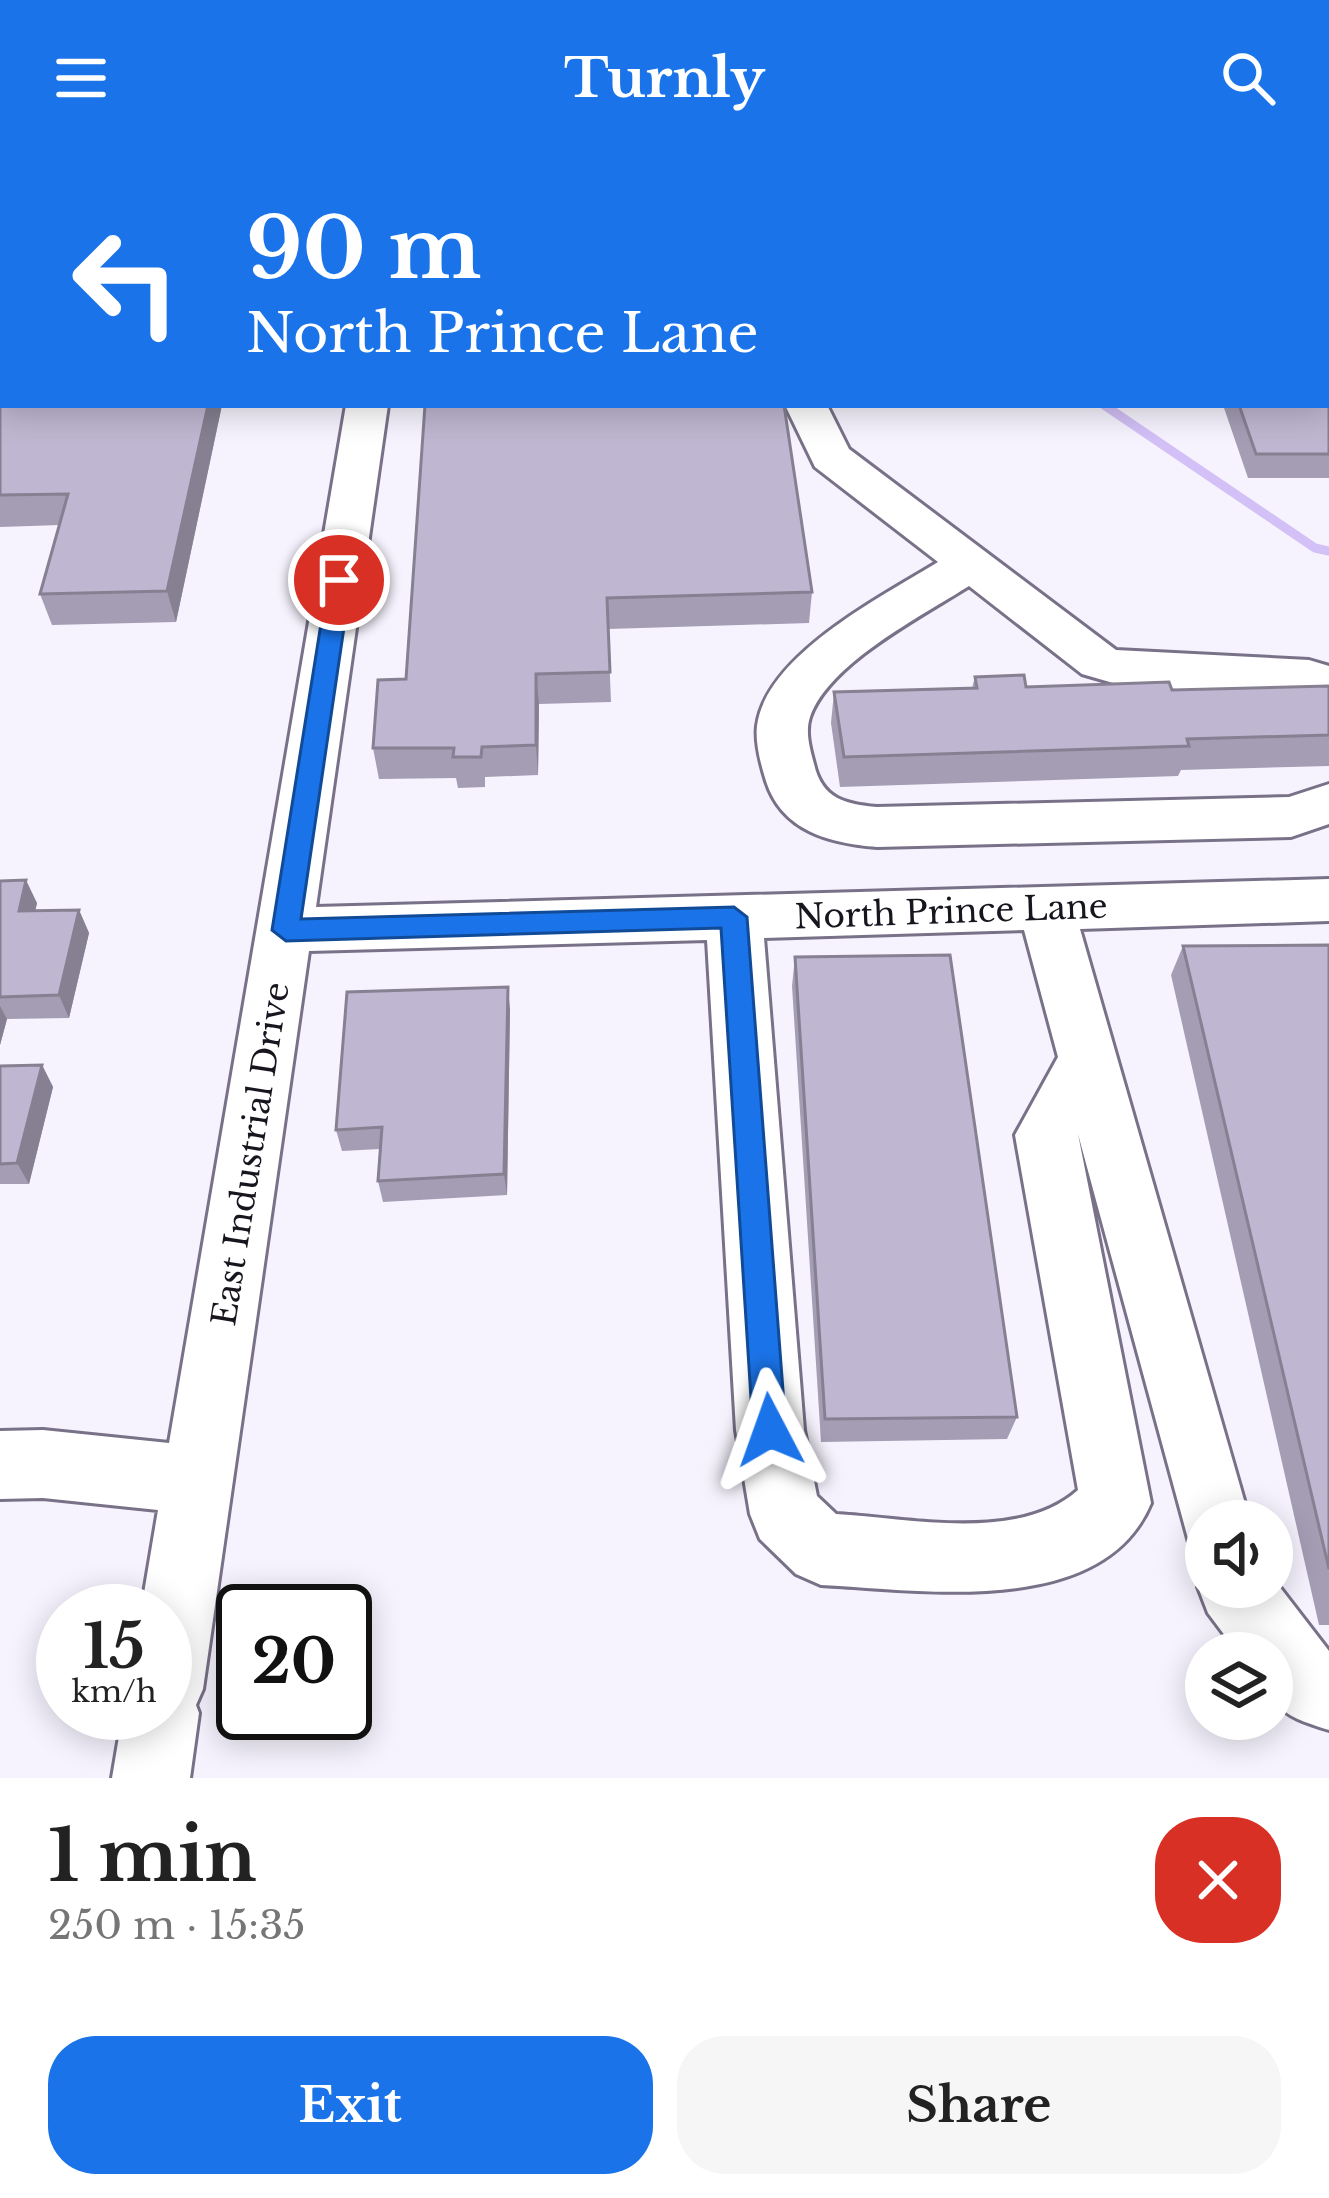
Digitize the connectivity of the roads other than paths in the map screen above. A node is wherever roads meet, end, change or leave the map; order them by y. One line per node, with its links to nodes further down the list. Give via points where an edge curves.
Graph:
1 (367, 408): 9 (street, East Industrial Drive)
2 (807, 408): 3 (street, via 831,457)
3 (968, 565): 4 (street, via 1099,662 1127,670 1309,676); 5 (street, via 838,650 794,699 782,724 791,781 810,810 835,824 877,827 1291,818)
4 (1329, 684)
5 (1329, 804)
6 (1329, 900): 7 (street, North Prince Lane)
7 (1046, 908): 8 (street, North Prince Lane); 10 (street)
8 (734, 917): 9 (street, North Prince Lane); 10 (street, via 770,1430 785,1514 821,1549 995,1558 1082,1534 1115,1503 1046,1135)
9 (286, 930): 12 (street, East Industrial Drive)
10 (1088, 1058): 13 (street)
11 (0, 1465): 12 (street)
12 (198, 1480): 14 (street, East Industrial Drive)
13 (1209, 1500)
14 (182, 1584)
15 (1250, 1608): 16 (street, via 1309,1686)
16 (1329, 1692)
17 (157, 1740): 18 (street)
18 (151, 1778)

